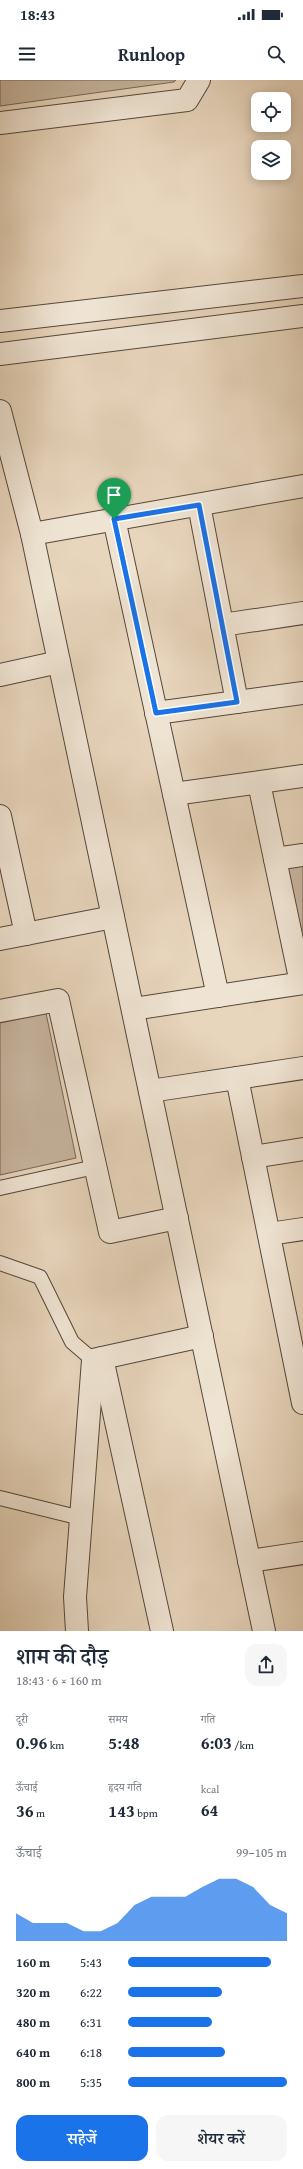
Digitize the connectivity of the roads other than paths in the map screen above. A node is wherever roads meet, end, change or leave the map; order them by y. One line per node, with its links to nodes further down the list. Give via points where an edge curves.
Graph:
1 (199, 80): 2 (street, via 186,100)
2 (0, 123)
3 (303, 286): 5 (street)
4 (303, 316): 6 (street)
5 (0, 321)
6 (0, 354)
7 (0, 411): 11 (street)
8 (303, 486): 9 (street)
9 (199, 505): 10 (street); 13 (street)
10 (114, 519): 11 (street); 18 (street)
11 (32, 534): 14 (street)
12 (303, 612): 13 (street)
13 (222, 625): 17 (street)
14 (60, 662): 15 (street); 25 (street)
15 (0, 676)
16 (303, 693): 17 (street)
17 (237, 702): 18 (street)
18 (156, 713): 21 (street)
19 (303, 776): 20 (street)
20 (259, 783): 21 (street); 24 (street)
21 (174, 794): 29 (street)
22 (0, 816): 26 (street)
23 (303, 855): 24 (street)
24 (275, 859): 28 (street)
25 (113, 917): 26 (street); 30 (street)
26 (26, 934): 27 (street)
27 (0, 939)
28 (302, 983): 29 (street)
29 (218, 996): 30 (street)
30 (133, 1009): 34 (street)
31 (0, 1012): 37 (street, via 58,1000)
32 (303, 1068): 33 (street)
33 (237, 1078): 34 (street); 36 (street)
34 (150, 1091): 39 (street)
35 (303, 1149): 36 (street)
36 (253, 1156): 41 (street)
37 (95, 1167): 38 (lane); 39 (street, via 110,1232)
38 (0, 1188)
39 (177, 1218): 43 (street)
40 (303, 1229): 41 (street)
41 (269, 1234): 45 (street)
42 (0, 1263): 44 (lane, via 40,1277 72,1342)
43 (202, 1336): 44 (street); 49 (street)
44 (98, 1359): 47 (street); 51 (street)
45 (303, 1403)
46 (0, 1498): 47 (lane)
47 (81, 1518): 50 (street, via 75,1597)
48 (303, 1553): 49 (street)
49 (249, 1561): 52 (street)
50 (77, 1631)
51 (162, 1631)
52 (264, 1631)

